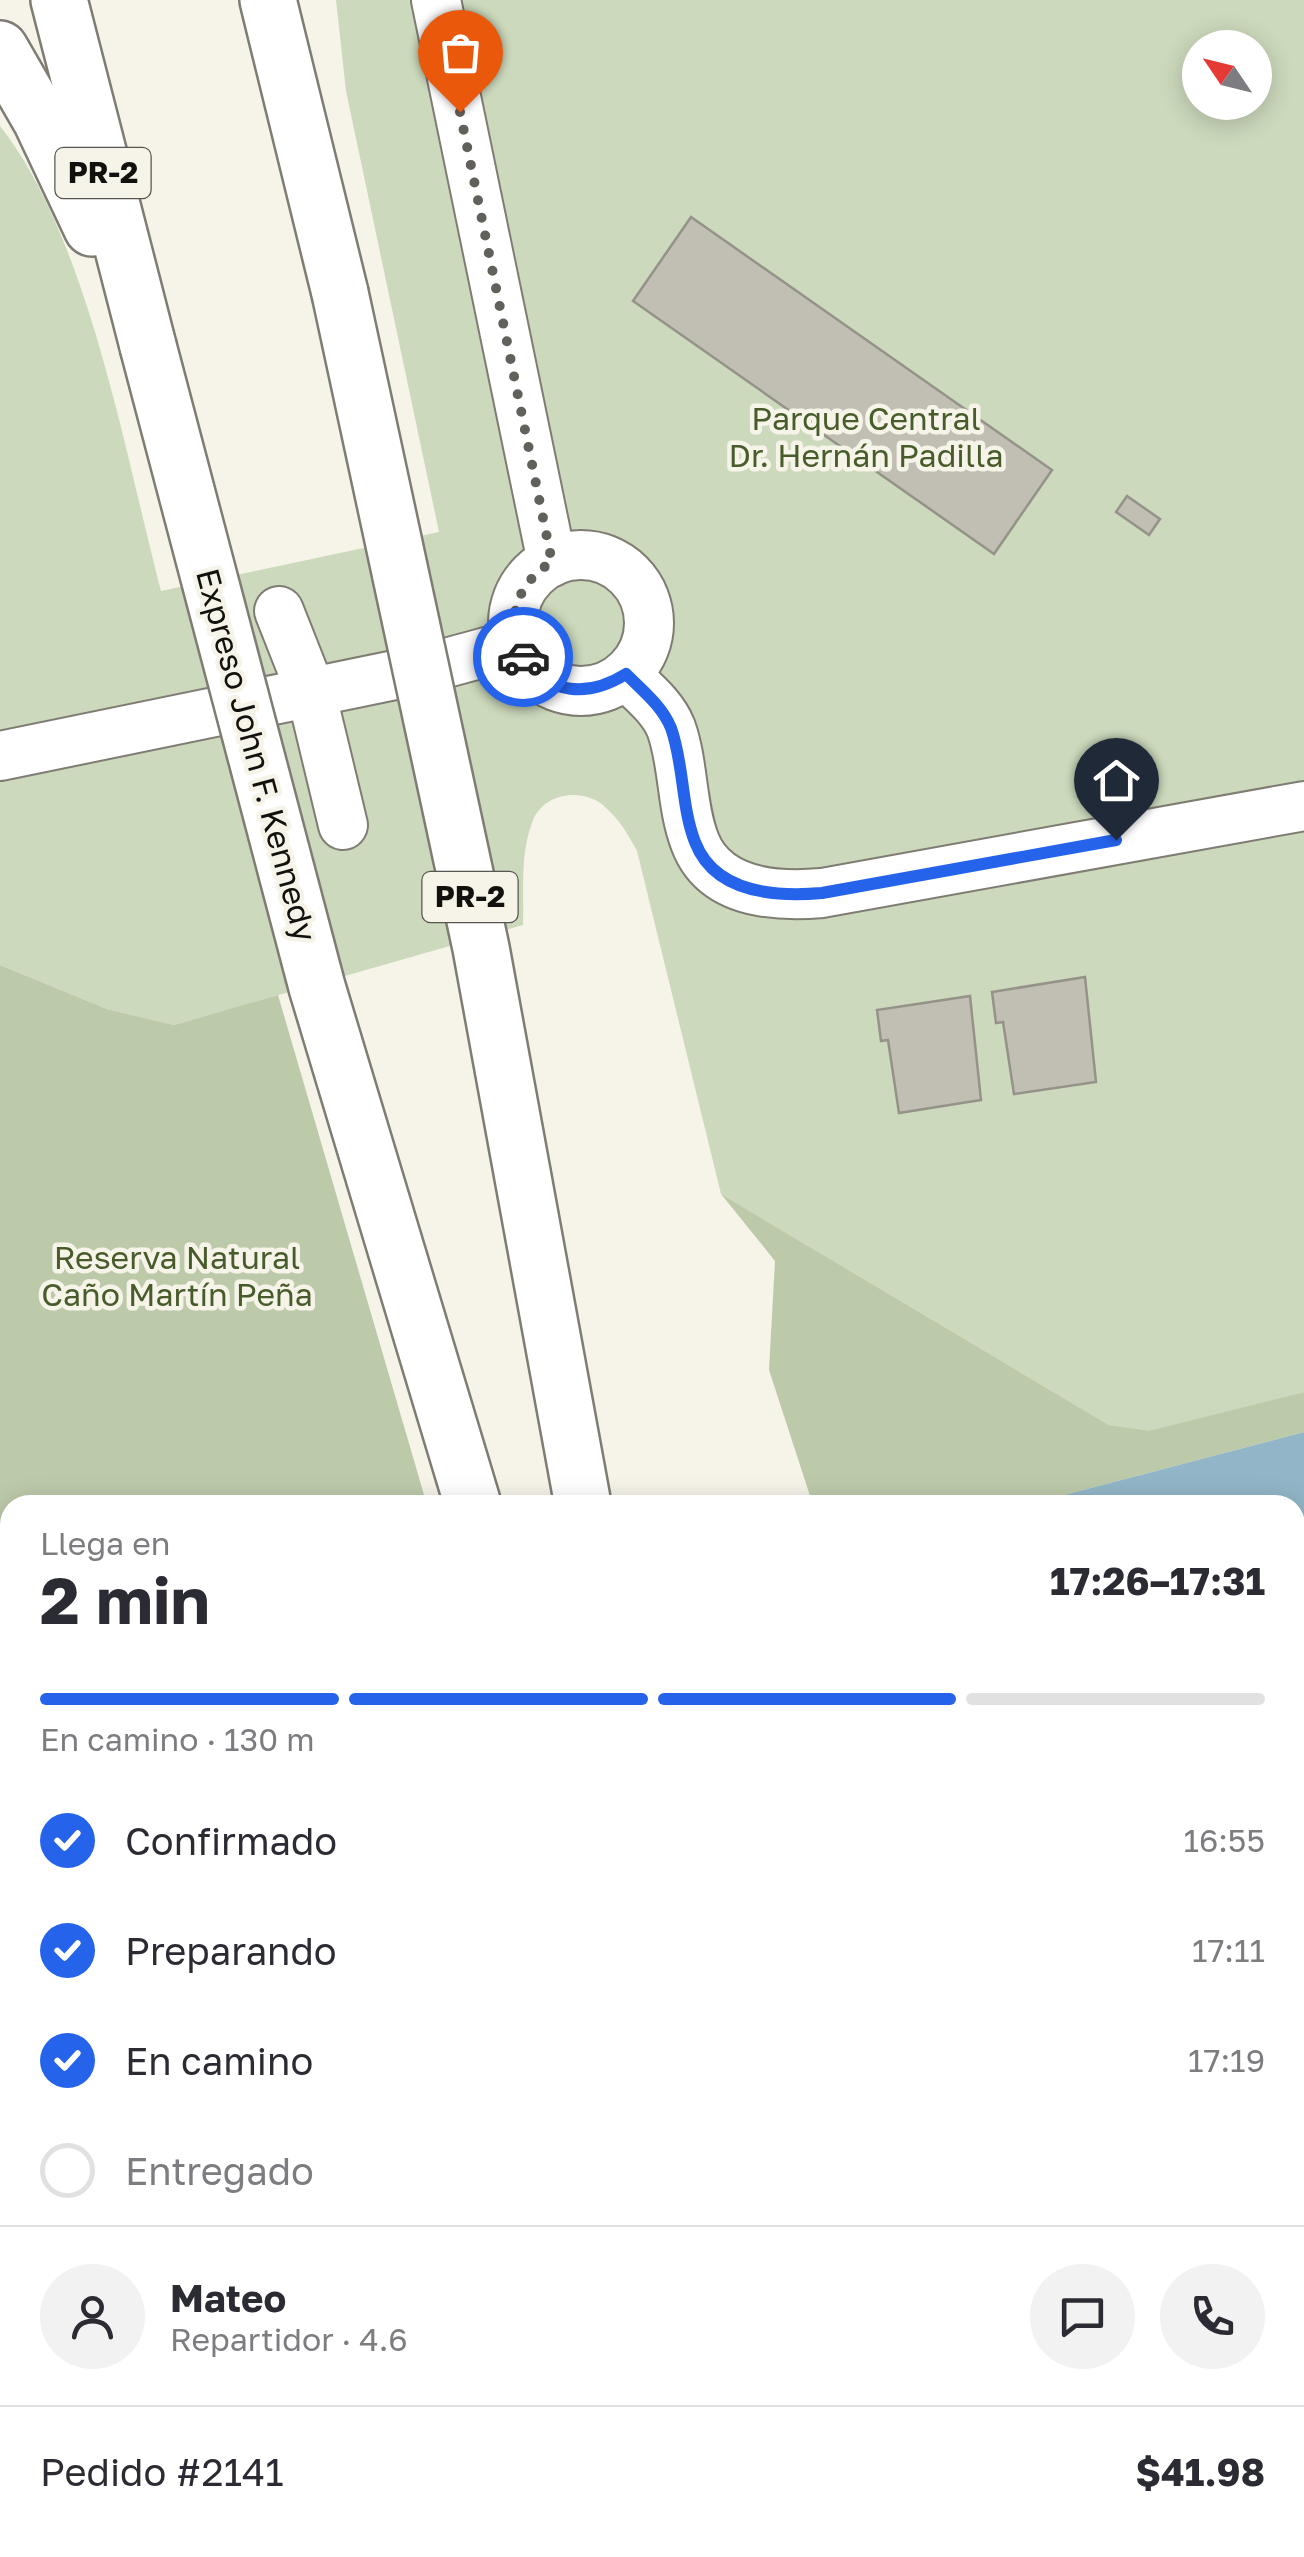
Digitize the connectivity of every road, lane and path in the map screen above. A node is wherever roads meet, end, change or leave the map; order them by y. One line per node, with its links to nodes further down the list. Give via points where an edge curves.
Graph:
1 (59, 0): 7 (highway, Expreso John F. Kennedy / PR-2)
2 (268, 0): 6 (highway, PR-2)
3 (293, 0): 6 (highway, via 307,143)
4 (436, 0): 8 (lane)
5 (0, 48): 7 (highway)
6 (340, 293): 17 (highway, PR-2, bridge, via 480,948)
7 (148, 346): 16 (highway, Expreso John F. Kennedy / PR-2, bridge, via 317,988)
8 (552, 562): 10 (lane, via 538,570 517,602); 11 (lane, via 606,558 630,575 646,599 648,641)
9 (279, 611): 12 (lane)
10 (516, 644): 11 (lane, via 534,672 568,690 607,686); 12 (lane)
11 (626, 674): 14 (lane, via 670,728 695,843 723,875 766,895 822,893)
12 (311, 692): 13 (lane); 15 (lane)
13 (0, 756)
14 (1304, 806)
15 (344, 824)
16 (471, 1495)
17 (581, 1495)

